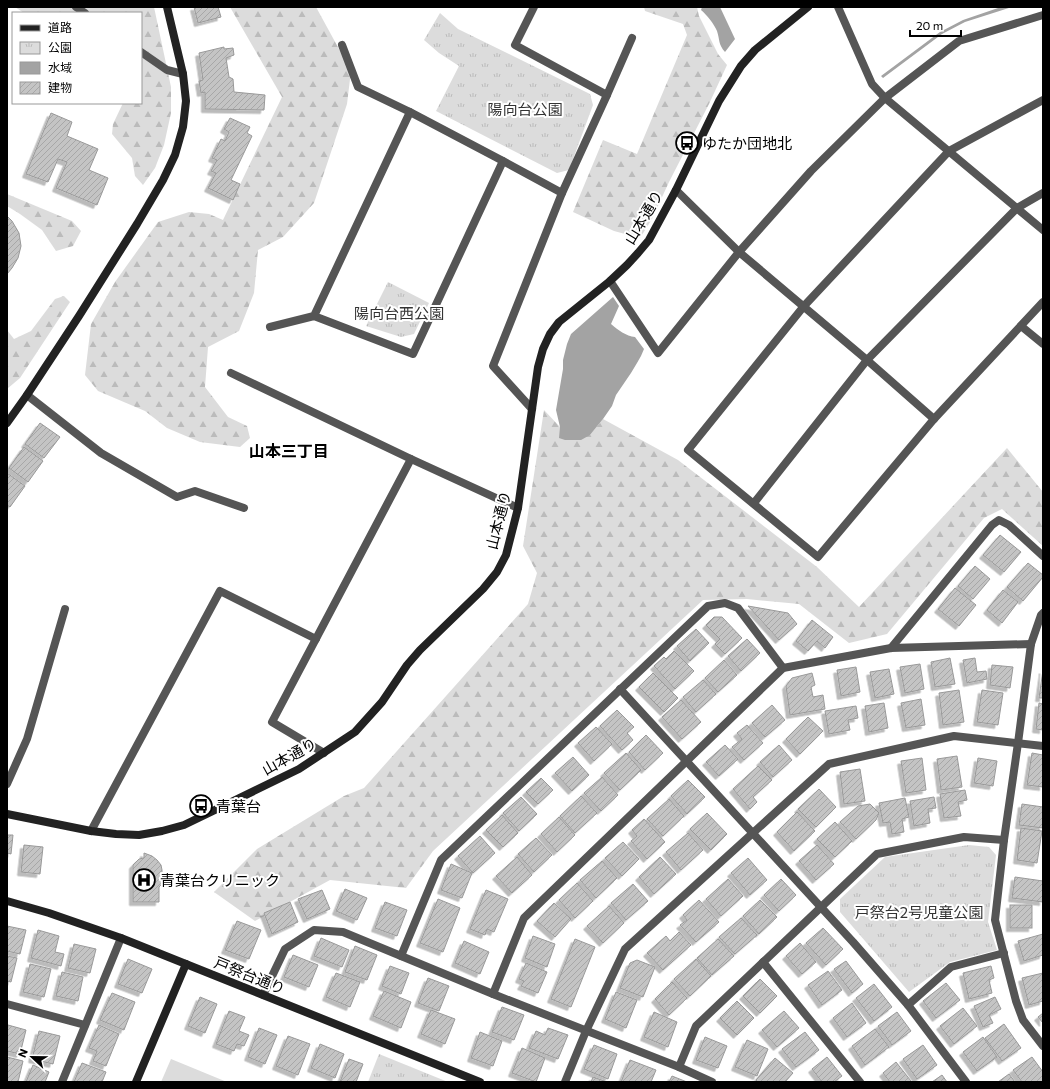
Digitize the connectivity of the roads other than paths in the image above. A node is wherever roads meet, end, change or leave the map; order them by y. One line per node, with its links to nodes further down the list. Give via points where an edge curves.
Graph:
1 (167, 7): 9 (street)
2 (534, 7): 10 (street, via 515,45)
3 (808, 7): 16 (street, 山本通り, via 755,50 741,66 719,101)
4 (838, 7): 11 (street, via 872,84)
5 (1043, 15): 11 (street, via 959,41)
6 (632, 38): 10 (street)
7 (342, 45): 13 (street, via 358,87)
8 (142, 53): 9 (street, via 167,70)
9 (183, 74): 31 (street, via 186,101 183,127 175,155 163,180)
10 (607, 95): 17 (street)
11 (885, 98): 14 (street); 21 (street, via 810,171)
12 (1043, 100): 14 (street)
13 (410, 112): 15 (street); 25 (street)
14 (949, 151): 19 (street); 24 (street)
15 (503, 161): 17 (street); 25 (street, via 413,354)
16 (676, 190): 21 (street); 22 (street, 山本通り, via 649,240)
17 (562, 193): 32 (street, via 493,366)
18 (1043, 194): 19 (street)
19 (1017, 208): 20 (street); 29 (street)
20 (1043, 230)
21 (739, 252): 22 (street, via 658,353); 24 (street)
22 (610, 281): 32 (street, 山本通り, via 559,322 550,334 538,367)
23 (1043, 302): 26 (street)
24 (804, 306): 29 (street); 36 (street, via 688,450)
25 (314, 316): 27 (street)
26 (1021, 326): 28 (street); 33 (street)
27 (270, 327)
28 (1043, 344)
29 (867, 360): 33 (street); 36 (street)
30 (230, 373): 35 (street)
31 (27, 395): 34 (street); 37 (street, via 101,453 177,497 195,490)
32 (532, 409): 38 (street, 山本通り)
33 (934, 419): 36 (street, via 818,557)
34 (7, 423)
35 (411, 459): 38 (street); 42 (street)
36 (754, 503)
37 (244, 508)
38 (518, 508): 49 (street, 山本通り, via 506,555 497,572 420,650 382,702 355,732)
39 (1043, 556): 44 (street, via 1009,525 999,520 992,525)
40 (65, 609): 51 (street, via 27,739)
41 (1043, 613): 43 (street)
42 (316, 639): 49 (street, via 272,722); 53 (street, via 220,591)
43 (1031, 644): 44 (street); 47 (street)
44 (891, 648): 45 (street)
45 (783, 668): 46 (street, via 738,608 725,603 708,606); 50 (street)
46 (620, 689): 50 (street); 60 (street, via 441,860)
47 (1018, 743): 48 (street); 54 (street, via 954,736 829,764); 55 (street)
48 (1043, 746)
49 (324, 753): 53 (street, 山本通り, via 299,769 184,825 139,835)
50 (686, 762): 54 (street); 63 (street, via 524,918)
51 (7, 784)
52 (7, 814): 53 (street, 山本通り)
53 (91, 831)
54 (753, 834): 57 (street); 68 (street, via 625,949)
55 (1004, 840): 57 (street, via 964,837 877,854); 59 (street, via 995,920)
56 (7, 901): 58 (street, 戸祭台通り)
57 (820, 907): 61 (street); 66 (street)
58 (121, 938): 62 (street, 戸祭台通り); 67 (street)
59 (1004, 953): 66 (street, via 952,967); 69 (street, via 1023,1020)
60 (401, 956): 63 (street); 64 (street, via 343,932 314,930 285,949)
61 (763, 962): 70 (street, via 696,1026); 76 (street)
62 (186, 964): 64 (street, 戸祭台通り); 72 (street)
63 (493, 994): 68 (street)
64 (264, 995): 73 (street, 戸祭台通り)
65 (7, 1004): 67 (street)
66 (908, 1005): 77 (street)
67 (85, 1025): 71 (street)
68 (586, 1031): 70 (street); 74 (street)
69 (1043, 1046)
70 (679, 1067): 75 (street)
71 (62, 1082)
72 (136, 1082)
73 (480, 1082)
74 (565, 1082)
75 (712, 1082)
76 (860, 1082)
77 (966, 1082)

